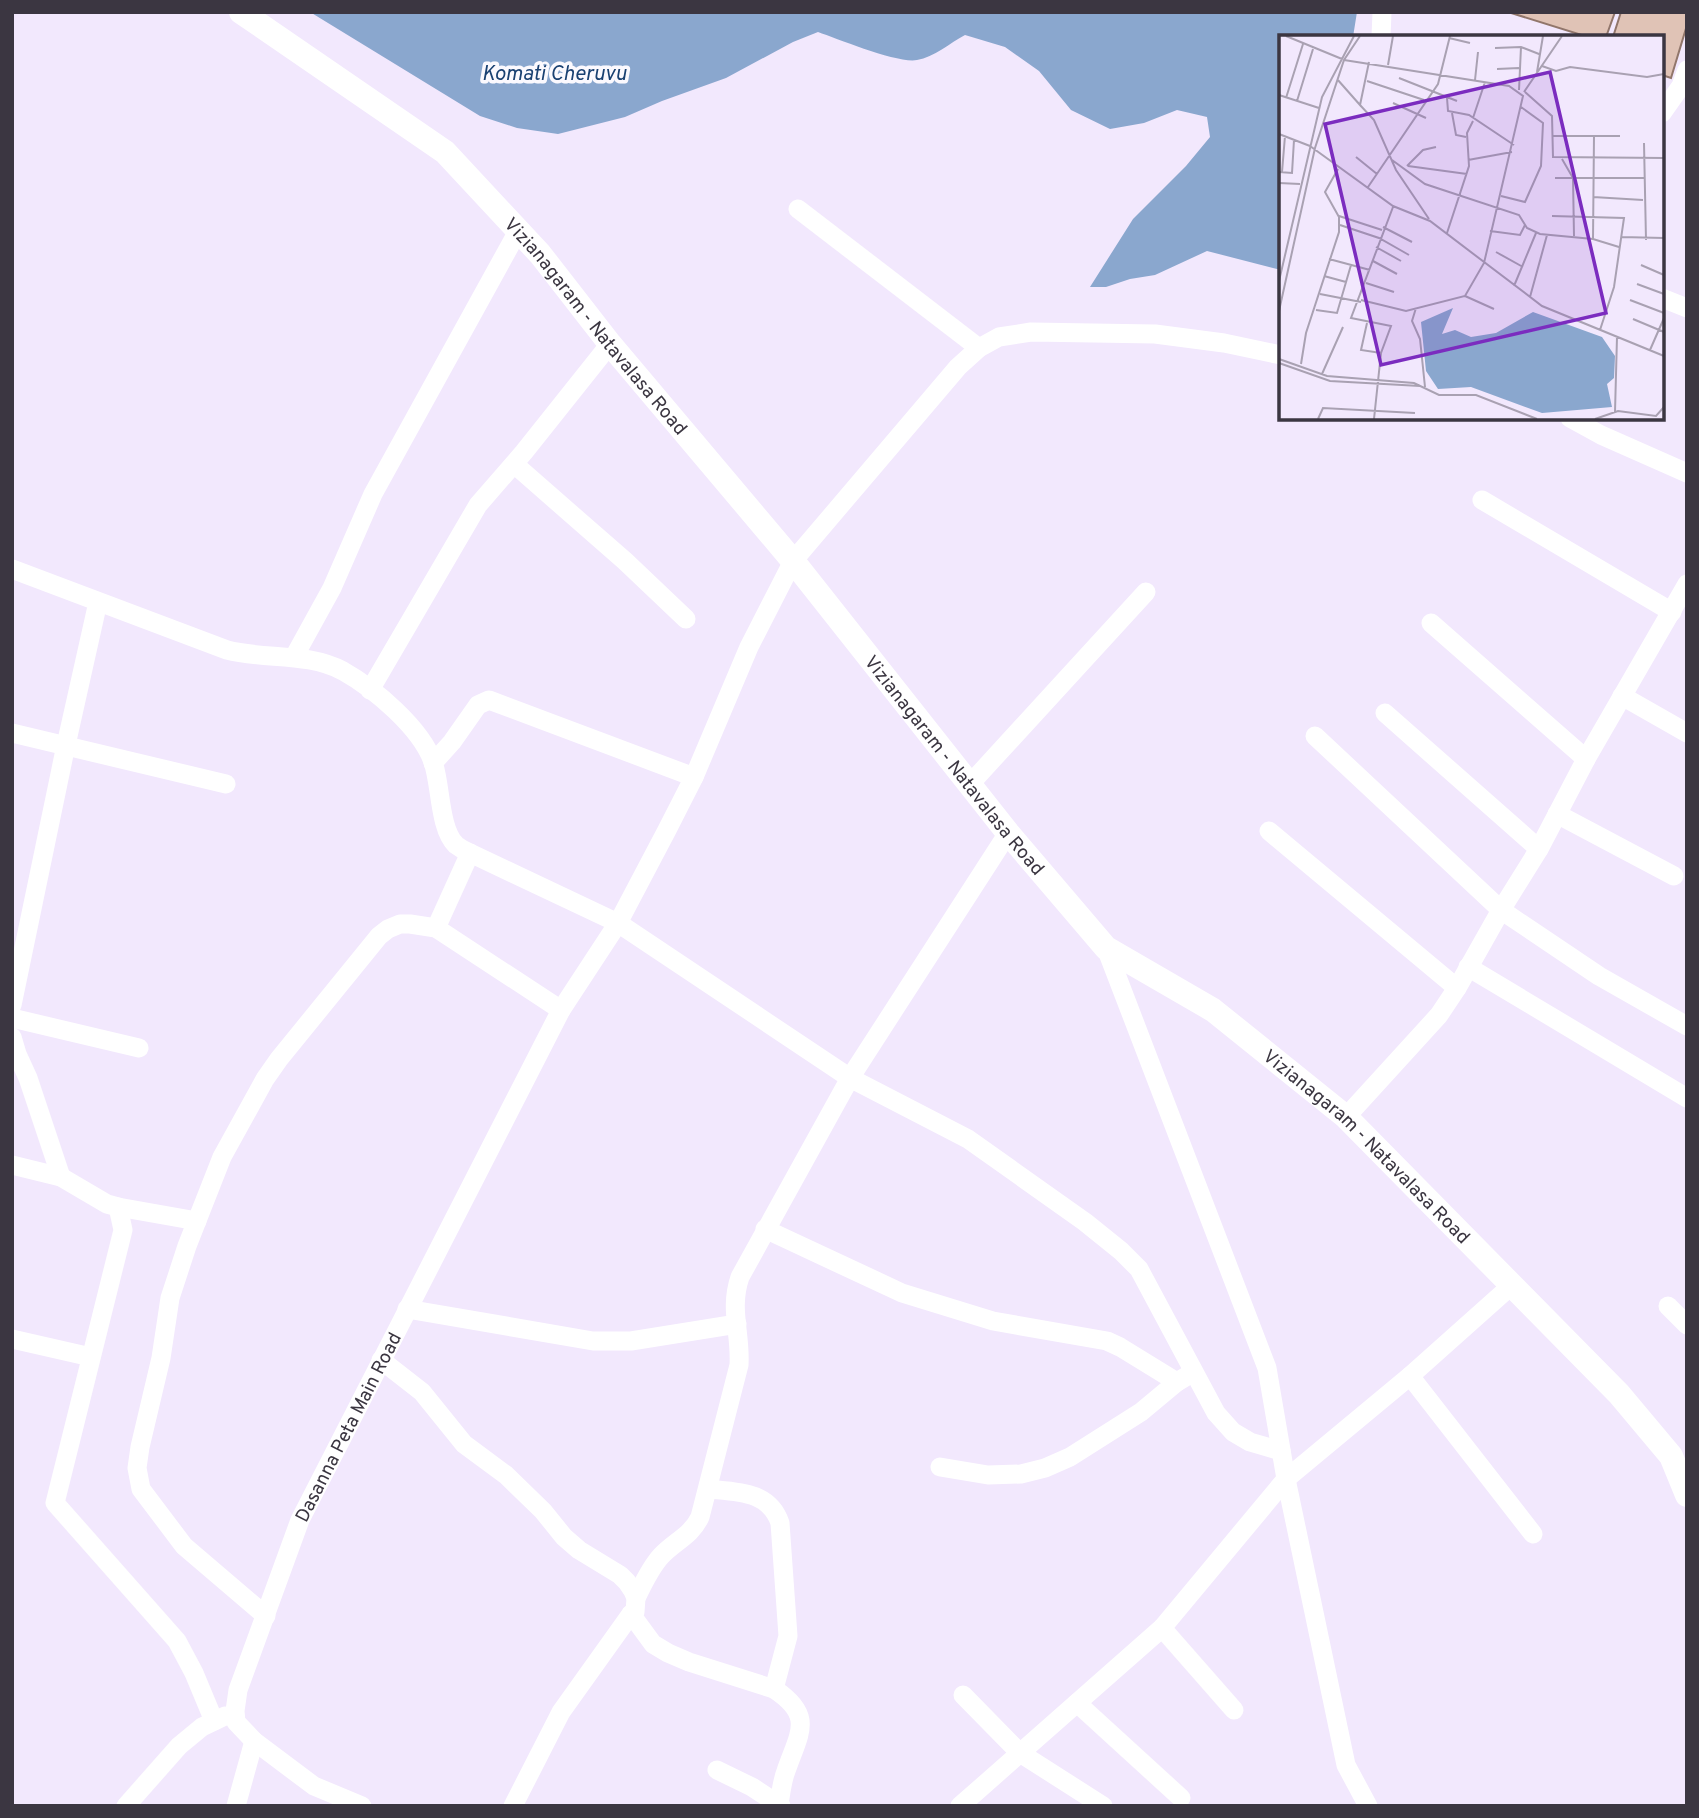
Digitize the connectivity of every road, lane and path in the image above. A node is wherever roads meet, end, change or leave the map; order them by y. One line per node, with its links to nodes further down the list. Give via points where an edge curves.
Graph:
1 (241, 12): 7 (main road, Vizianagaram - Natavalasa Road, via 444,152)
2 (1382, 12): 3 (street)
3 (1381, 35)
4 (1685, 81): 5 (street)
5 (1664, 110)
6 (798, 209): 11 (street)
7 (518, 231): 10 (main road, Vizianagaram - Natavalasa Road); 25 (street, via 373,494 332,588)
8 (1664, 299): 9 (street)
9 (1687, 307)
10 (610, 344): 14 (street); 17 (main road, Vizianagaram - Natavalasa Road)
11 (979, 348): 12 (street, via 1017,333 1141,333); 17 (street, Dasanna Peta Main Road)
12 (1279, 355)
13 (1574, 420): 15 (street)
14 (513, 464): 23 (street); 26 (street, via 478,505)
15 (1687, 473)
16 (1482, 500): 22 (street)
17 (793, 561): 35 (street, Dasanna Peta Main Road); 37 (main road, Vizianagaram - Natavalasa Road)
18 (12, 569): 21 (street)
19 (1687, 584): 22 (street)
20 (1146, 592): 37 (street)
21 (98, 602): 25 (street, via 227,650); 32 (street)
22 (1672, 612): 27 (street)
23 (686, 620)
24 (1432, 623): 33 (street)
25 (294, 657): 26 (street, via 324,663)
26 (370, 690): 34 (street, via 422,740)
27 (1622, 696): 30 (street); 33 (street)
28 (1385, 713): 41 (street)
29 (12, 733): 32 (street)
30 (1687, 733)
31 (1315, 736): 44 (street)
32 (66, 746): 36 (street); 50 (street)
33 (1586, 759): 38 (street)
34 (433, 762): 35 (street, via 478,705 489,700); 42 (street, via 450,837)
35 (694, 777): 45 (street, Dasanna Peta Main Road)
36 (226, 784)
37 (970, 784): 40 (main road, Vizianagaram - Natavalasa Road)
38 (1557, 814): 41 (street); 43 (street)
39 (1269, 831): 49 (street)
40 (1008, 833): 47 (main road, Vizianagaram - Natavalasa Road); 56 (street)
41 (1539, 849): 44 (street)
42 (470, 853): 45 (street); 46 (street)
43 (1674, 876)
44 (1501, 909): 48 (street); 53 (street, via 1599,976)
45 (618, 923): 51 (street, Dasanna Peta Main Road); 56 (street)
46 (436, 928): 51 (street); 62 (street, via 394,926 371,947 265,1079 222,1157)
47 (1106, 948): 58 (main road, Vizianagaram - Natavalasa Road, via 1213,1010); 74 (street, via 1267,1368)
48 (1468, 967): 49 (street); 57 (street)
49 (1457, 988): 58 (street, via 1439,1015)
50 (12, 1005)
51 (561, 1010): 66 (street, Dasanna Peta Main Road)
52 (12, 1018): 55 (street)
53 (1687, 1026)
54 (12, 1038): 60 (street)
55 (139, 1048)
56 (850, 1078): 63 (street); 73 (street, via 968,1139 1121,1251 1139,1269)
57 (1687, 1098)
58 (1346, 1117): 64 (main road, Vizianagaram - Natavalasa Road)
59 (12, 1166): 60 (street)
60 (61, 1177): 61 (street)
61 (118, 1207): 62 (street); 70 (street, via 123,1230)
62 (197, 1221): 81 (street, via 170,1298 137,1468 141,1489 184,1546)
63 (765, 1229): 67 (street, via 736,1289); 73 (street, via 902,1293 993,1321 1107,1341)
64 (1511, 1285): 72 (street); 77 (main road, Vizianagaram - Natavalasa Road, via 1619,1394 1671,1456)
65 (1668, 1306): 68 (street)
66 (407, 1308): 67 (street, via 593,1340 631,1341); 71 (street, Dasanna Peta Main Road)
67 (737, 1324): 78 (street, via 739,1365)
68 (1687, 1325)
69 (12, 1339): 70 (street)
70 (92, 1357): 88 (street, via 55,1503 177,1642)
71 (381, 1360): 80 (street, via 422,1392 464,1444 506,1475 564,1537 620,1575 633,1591); 81 (street, Dasanna Peta Main Road, via 300,1520)
72 (1410, 1376): 76 (street); 79 (street)
73 (1185, 1377): 74 (street, via 1233,1432); 75 (street, via 1131,1419 1045,1468 988,1475)
74 (1281, 1451): 76 (street)
75 (940, 1467)
76 (1286, 1479): 82 (street); 100 (street, via 1346,1765)
77 (1685, 1481)
78 (708, 1489): 80 (street, via 696,1526 654,1564); 83 (street, via 759,1498 776,1512 780,1523 788,1636)
79 (1532, 1534)
80 (633, 1606): 83 (street, via 653,1644 668,1653); 97 (street, via 561,1712)
81 (265, 1616): 87 (street, Dasanna Peta Main Road, via 237,1690)
82 (1162, 1628): 85 (street); 86 (street)
83 (774, 1689): 93 (street, via 796,1706 801,1721 784,1774)
84 (963, 1695): 90 (street)
85 (1077, 1703): 90 (street); 92 (street)
86 (1234, 1710)
87 (235, 1711): 88 (street); 89 (street, via 236,1722)
88 (214, 1721): 94 (street, via 180,1746)
89 (254, 1741): 95 (street); 96 (street, via 314,1786)
90 (1020, 1753): 98 (street); 99 (street)
91 (717, 1770): 93 (street)
92 (1181, 1798)
93 (780, 1805)
94 (126, 1806)
95 (236, 1806)
96 (362, 1806)
97 (513, 1806)
98 (960, 1806)
99 (1102, 1806)
100 (1368, 1806)

